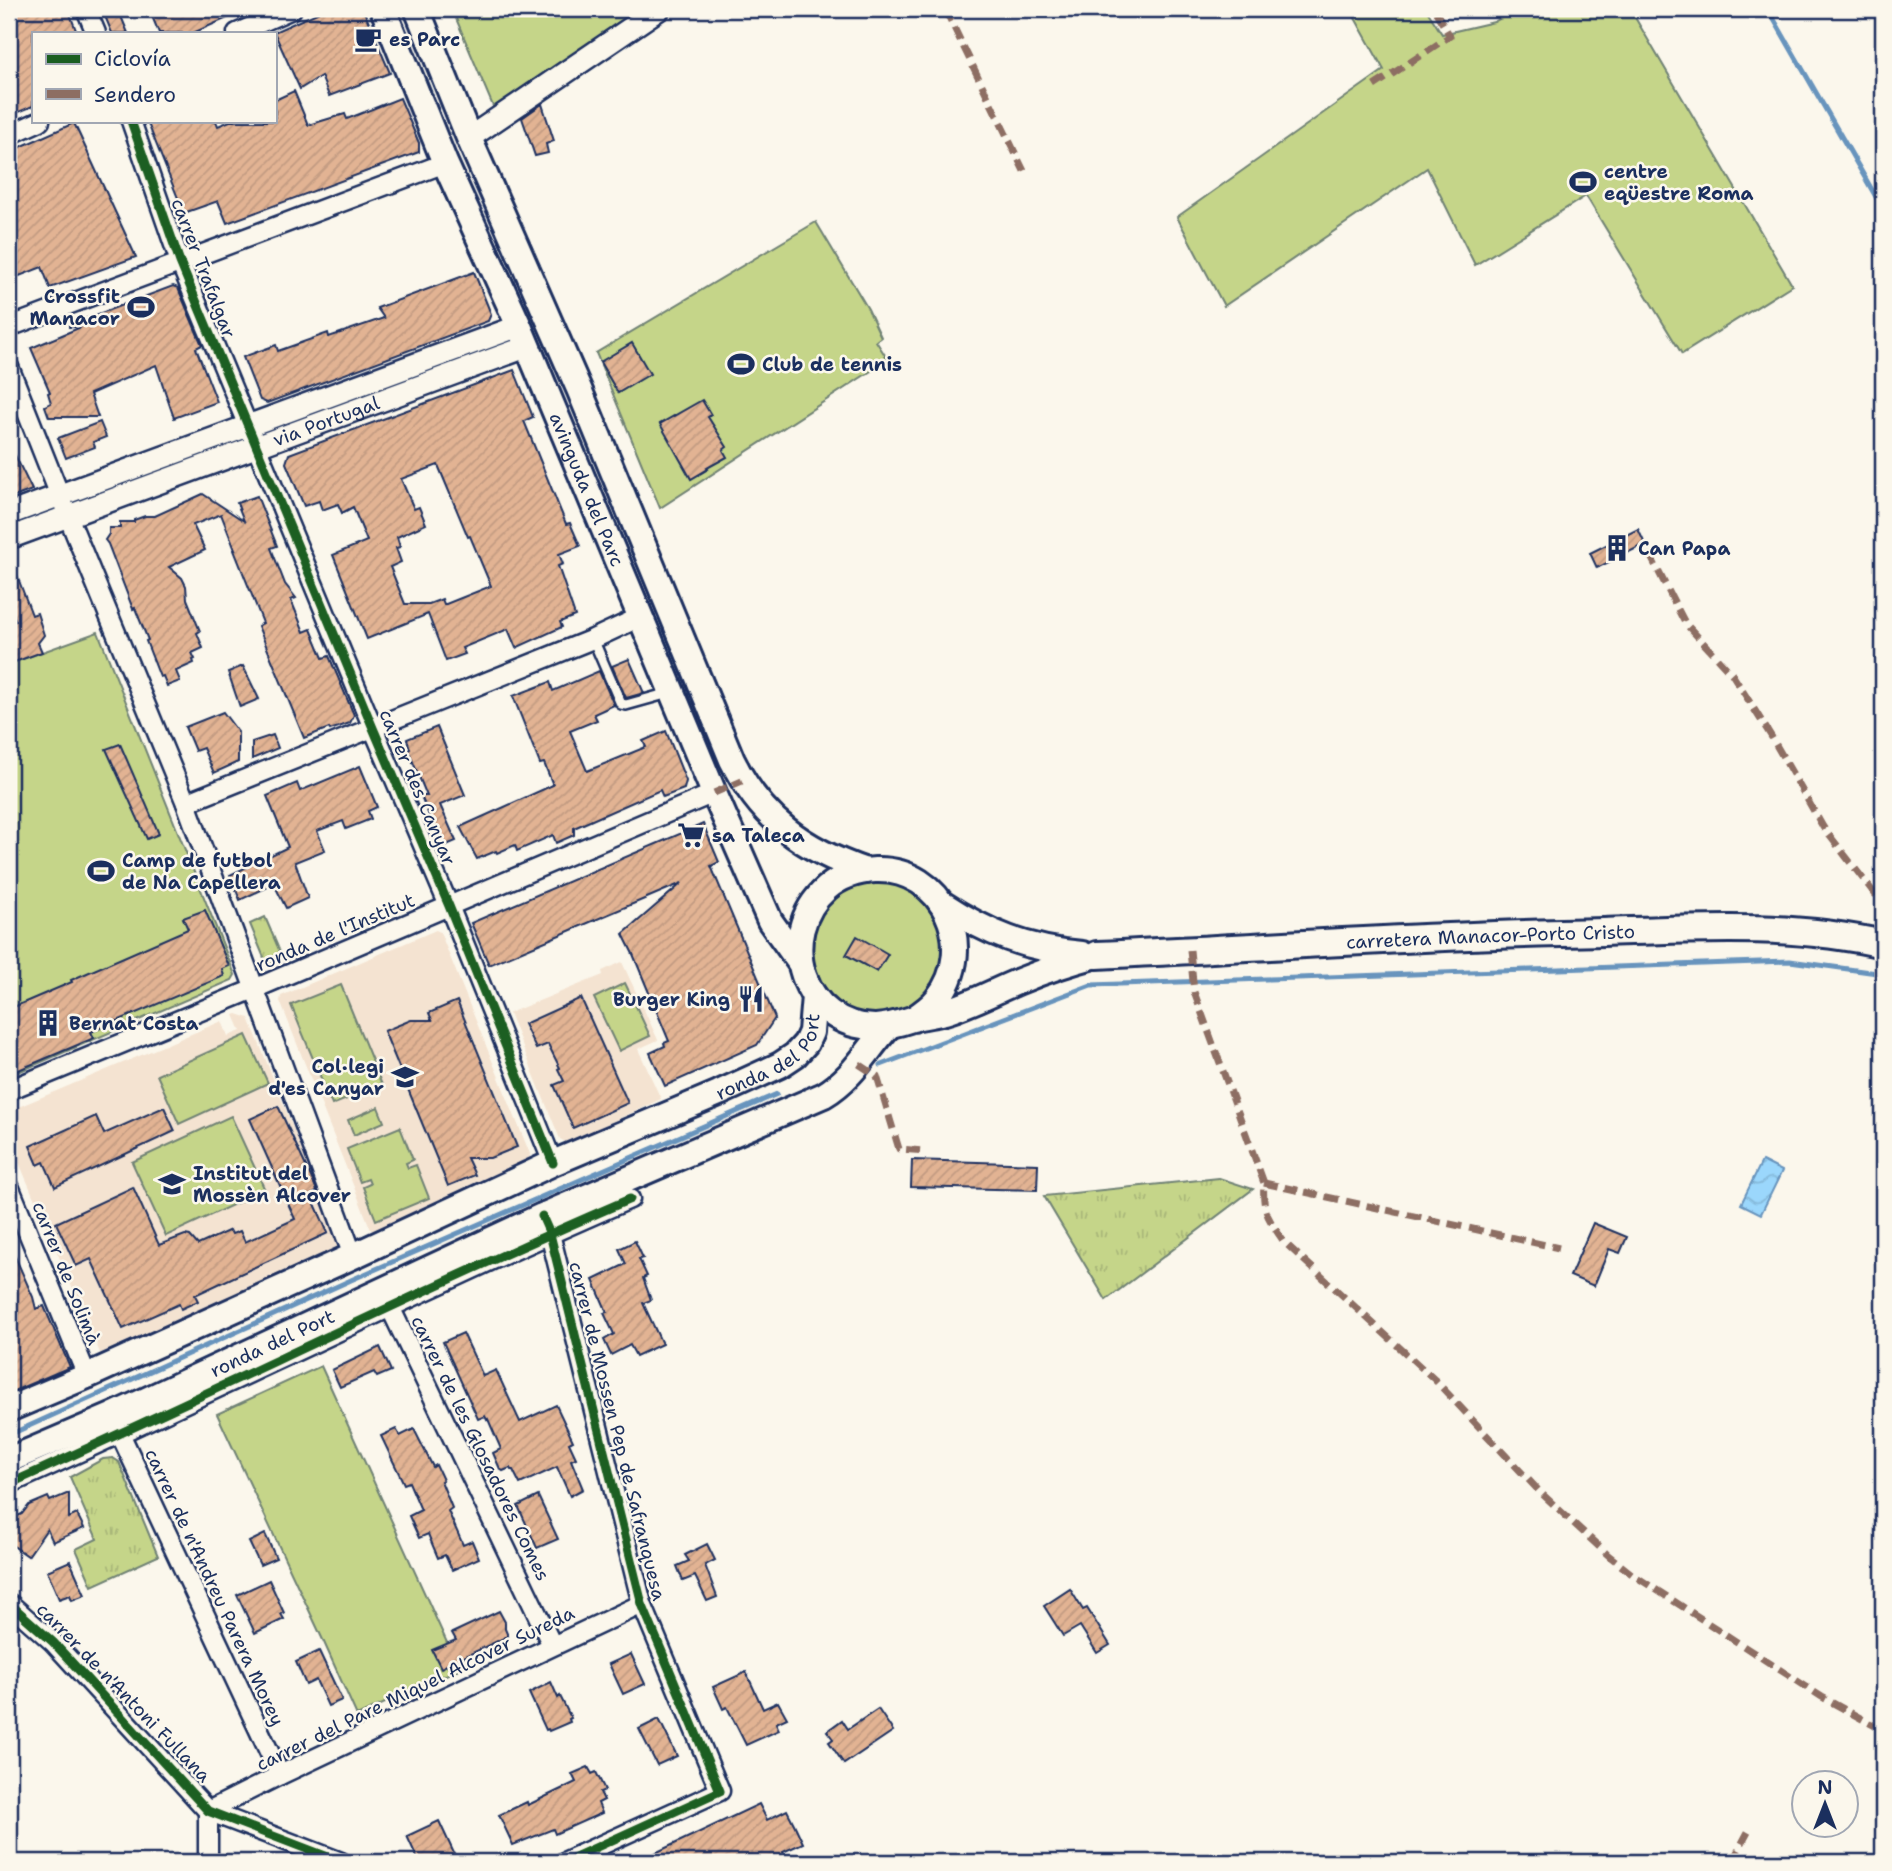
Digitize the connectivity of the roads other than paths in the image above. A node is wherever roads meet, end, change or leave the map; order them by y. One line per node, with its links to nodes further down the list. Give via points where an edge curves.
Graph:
1 (86, 9): 6 (street)
2 (292, 9): 7 (street)
3 (383, 9): 12 (main road, avinguda del Parc)
4 (417, 9): 11 (main road, avinguda del Parc)
5 (659, 9): 11 (street)
6 (96, 32)
7 (239, 32)
8 (38, 122): 10 (street)
9 (131, 122): 13 (street, carrer Trafalgar)
10 (9, 135)
11 (469, 138): 28 (main road, avinguda del Parc, via 742,781 789,833)
12 (445, 163): 13 (street); 15 (main road, avinguda del Parc)
13 (180, 262): 14 (street); 17 (street, carrer Trafalgar)
14 (9, 327)
15 (523, 337): 17 (street, via Portugal); 22 (main road, avinguda del Parc)
16 (9, 367): 18 (street)
17 (253, 436): 18 (street, via Portugal); 20 (street, via Portugal); 25 (street, carrer des Canyar)
18 (60, 496): 19 (street, via Portugal); 20 (street)
19 (9, 514)
20 (68, 516): 21 (street, via Portugal); 27 (street)
21 (9, 538)
22 (640, 617): 23 (street); 24 (main road, avinguda del Parc)
23 (593, 639): 24 (lane, via 621,705); 25 (street)
24 (672, 692): 26 (main road, avinguda del Parc)
25 (373, 728): 27 (street); 30 (street, carrer des Canyar)
26 (714, 793): 30 (street, ronda de l'Institut); 33 (main road, avinguda del Parc, via 770,921)
27 (186, 803): 34 (street)
28 (866, 871): 29 (main road, via 908,876); 33 (main road, via 839,879 809,908 800,934)
29 (942, 903): 32 (main road, via 1014,941); 36 (main road, via 954,930 953,967 937,1000)
30 (449, 906): 34 (street, ronda de l'Institut); 38 (street, carrer des Canyar)
31 (1883, 944): 32 (main road, carretera Manacor-Porto Cristo, via 1803,932 1724,929)
32 (1097, 955): 36 (main road, via 947,1012)
33 (800, 962): 35 (main road)
34 (254, 989): 37 (street, ronda de l'Institut); 42 (street)
35 (814, 996): 36 (main road, via 856,1024 872,1027); 38 (main road, ronda del Port, via 806,1043 780,1065)
36 (901, 1022): 41 (main road, ronda del Port, via 868,1051 850,1076 824,1096)
37 (9, 1090)
38 (553, 1163): 42 (main road, ronda del Port)
39 (9, 1186): 44 (street, carrer de Solimà)
40 (630, 1199): 41 (street, ronda del Port)
41 (546, 1225): 43 (street, ronda del Port); 46 (main road, ronda del Port); 50 (street, carrer de Mossen Pep de Safranquesa)
42 (354, 1256): 44 (main road, ronda del Port)
43 (390, 1307): 46 (street, ronda del Port); 51 (street, carrer de les Glosadores Comes)
44 (86, 1376): 45 (main road, ronda del Port)
45 (9, 1409)
46 (116, 1425): 47 (main road, ronda del Port); 48 (street, ronda del Port); 52 (street, carrer de n'Andreu Parera Morey)
47 (9, 1460)
48 (9, 1484)
49 (9, 1603): 53 (street, carrer de n'Antoni Fullana, via 53,1642)
50 (642, 1604): 51 (street, carrer del Pare Miquel Alcover Sureda); 56 (street, carrer de Mossen Pep de Safranquesa, via 720,1791)
51 (552, 1645): 52 (street, carrer del Pare Miquel Alcover Sureda)
52 (280, 1775): 53 (street, carrer del Pare Miquel Alcover Sureda)
53 (208, 1811): 54 (street); 55 (street)
54 (208, 1862)
55 (341, 1862)
56 (564, 1862)

